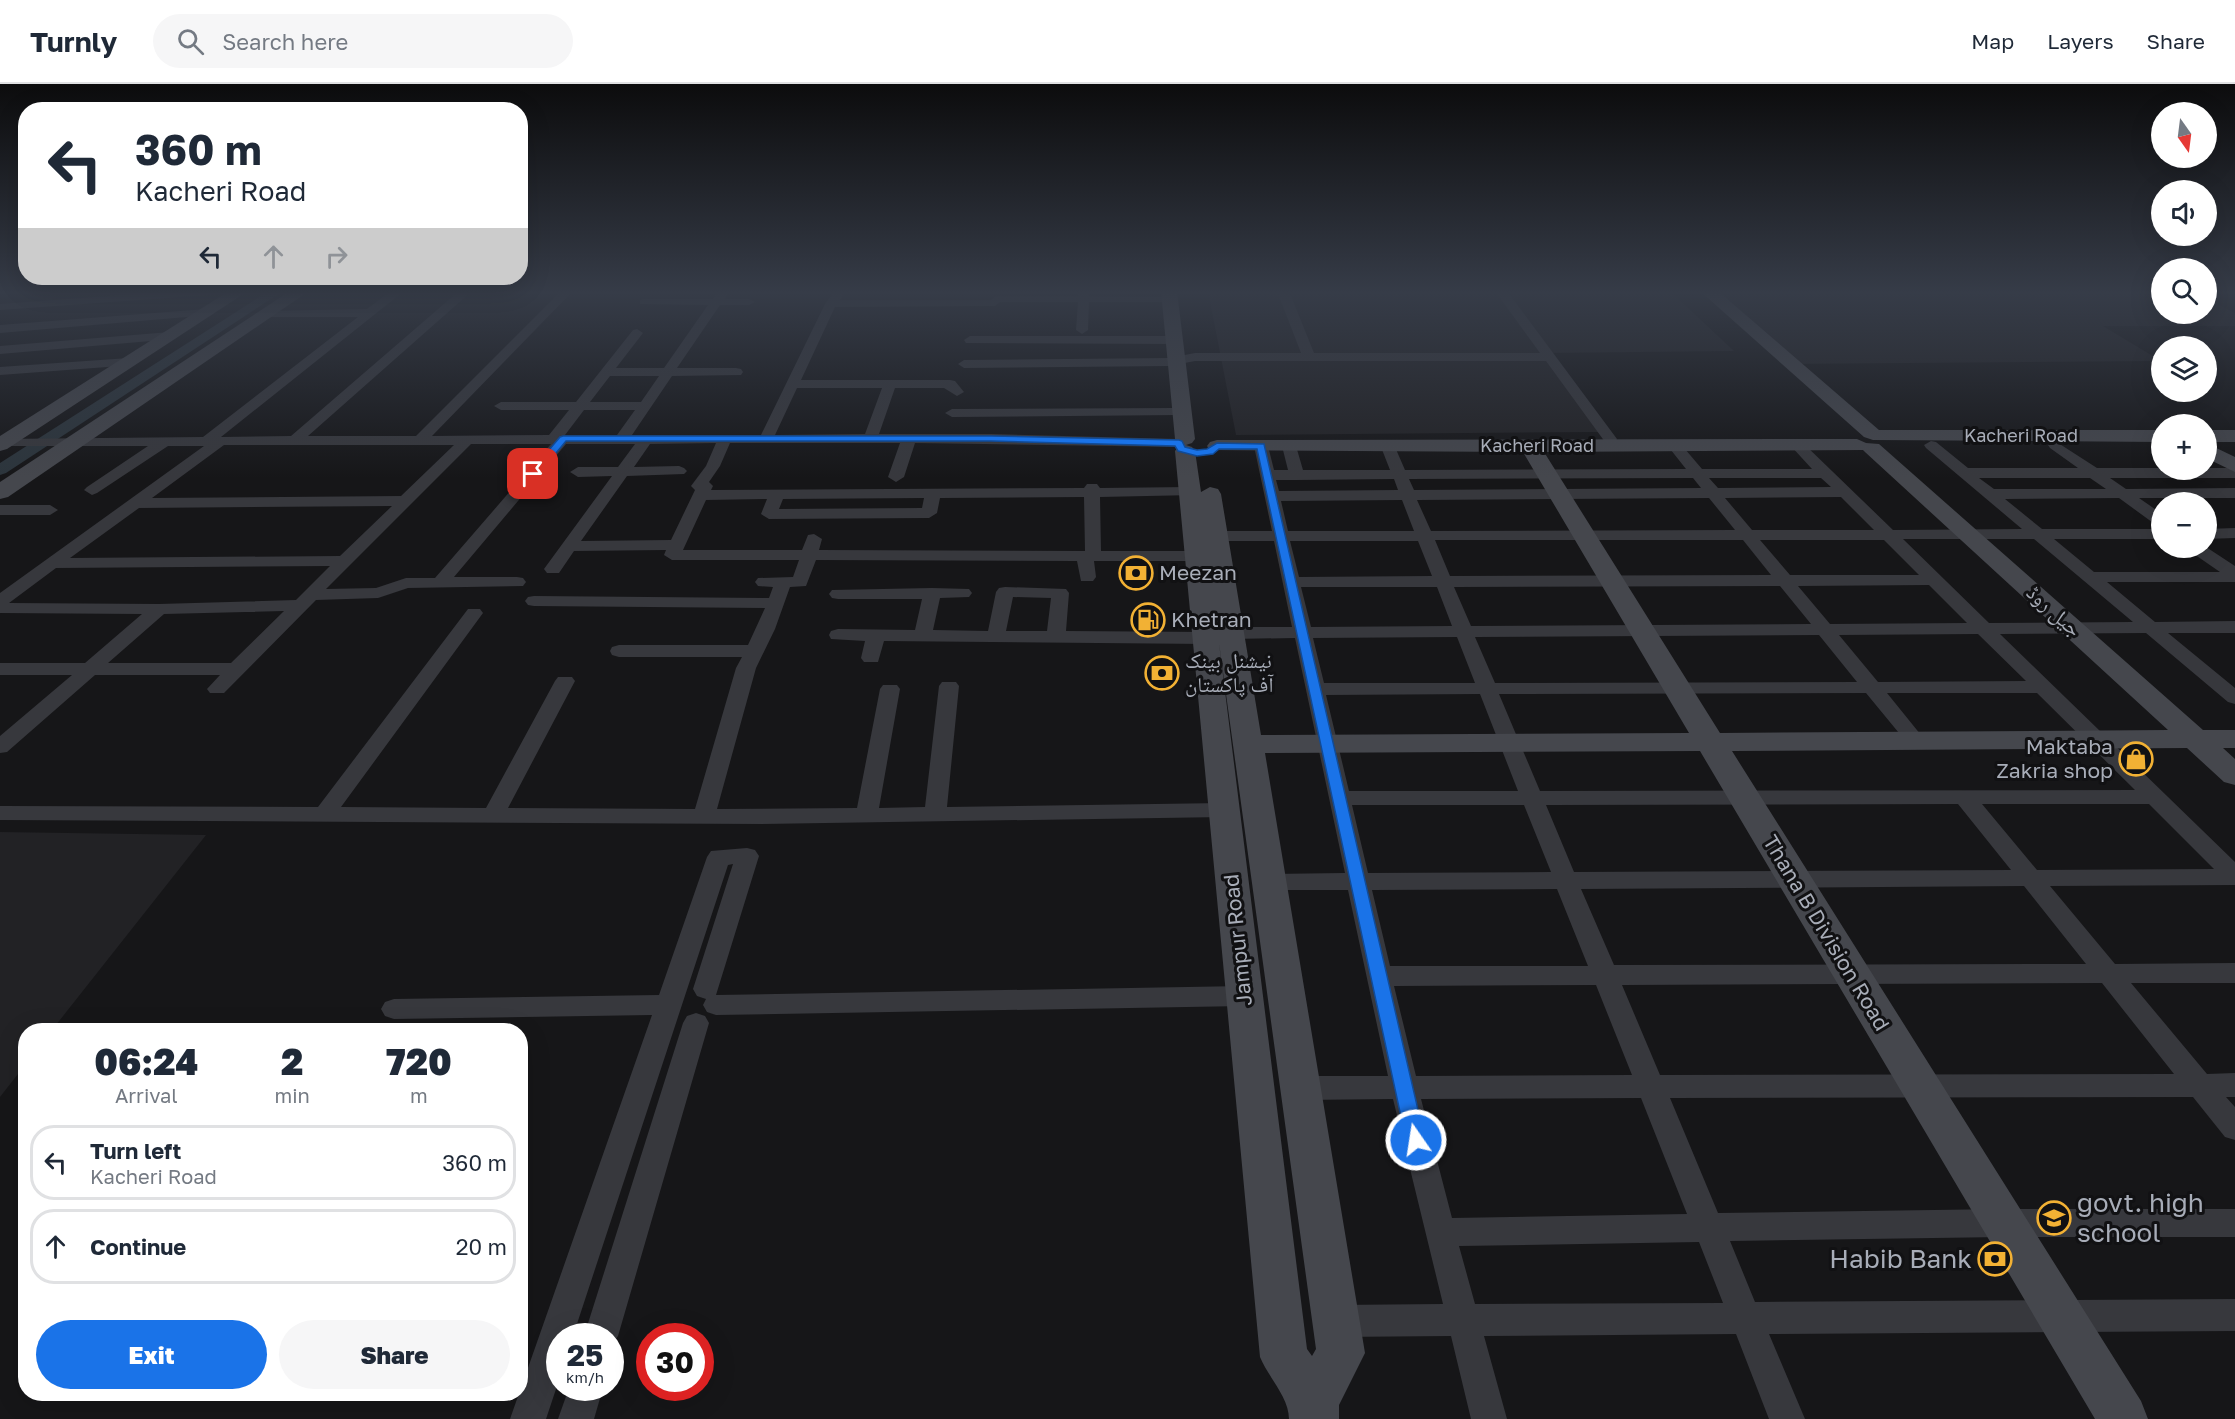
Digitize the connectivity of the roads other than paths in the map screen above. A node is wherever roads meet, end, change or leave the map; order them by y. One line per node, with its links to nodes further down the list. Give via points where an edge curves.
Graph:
1 (143, 353): 19 (main road)
2 (209, 353): 49 (main road)
3 (320, 353): 54 (street)
4 (395, 353): 53 (street)
5 (506, 353): 50 (street)
6 (621, 353): 23 (street)
7 (681, 353): 24 (street)
8 (808, 353): 27 (street)
9 (966, 353): 21 (street)
10 (1176, 353): 20 (main road, Jampur Road)
11 (1194, 353): 16 (main road)
12 (1308, 353): 17 (street)
13 (1547, 353): 18 (street)
14 (1754, 353): 29 (main road)
15 (1773, 353): 39 (main road, جیل روڈ)
16 (1195, 357): 17 (street); 20 (street); 26 (main road)
17 (1309, 357): 18 (street)
18 (1550, 357): 48 (street)
19 (129, 362): 22 (street); 55 (main road)
20 (1177, 362): 21 (street); 61 (main road, Jampur Road)
21 (964, 364): 30 (street)
22 (0, 371)
23 (607, 372): 24 (street); 31 (street)
24 (668, 372): 25 (street); 33 (street)
25 (736, 372)
26 (1198, 380)
27 (794, 384): 28 (street); 44 (street)
28 (890, 384): 30 (street, via 950,384); 45 (street)
29 (1791, 387)
30 (957, 392): 35 (street)
31 (580, 405): 32 (street); 33 (street); 40 (street)
32 (501, 406)
33 (644, 406): 41 (street)
34 (1174, 412): 35 (street)
35 (952, 413): 47 (street)
36 (2151, 436): 39 (main road, Kacheri Road)
37 (2217, 436): 38 (main road)
38 (2235, 436)
39 (1862, 438): 48 (main road, Kacheri Road); 56 (main road, Kacheri Road); 57 (main road, Kacheri Road); 100 (main road, جیل روڈ)
40 (559, 439): 41 (street); 51 (street); 126 (street)
41 (622, 439): 42 (street)
42 (646, 439): 43 (street); 69 (street)
43 (725, 439): 44 (street); 91 (street, via 699,486 705,486)
44 (766, 439): 45 (street)
45 (870, 439): 46 (street)
46 (909, 439): 47 (street); 79 (street)
47 (948, 439): 61 (street)
48 (1610, 439): 61 (main road, Kacheri Road)
49 (80, 440): 52 (street); 55 (street); 84 (main road)
50 (420, 440): 51 (street); 53 (street)
51 (467, 440): 92 (street)
52 (165, 441): 54 (street); 83 (street)
53 (294, 441): 54 (street)
54 (212, 442): 93 (street)
55 (2, 443)
56 (1797, 445): 64 (main road, Kacheri Road); 74 (street)
57 (1931, 445): 58 (main road, Kacheri Road); 75 (street)
58 (2055, 445): 59 (main road, Kacheri Road); 76 (street)
59 (2151, 445)
60 (2235, 445): 65 (main road)
61 (1198, 446): 62 (main road, Kacheri Road); 85 (main road, Jampur Road); 110 (main road, Jampur Road)
62 (1261, 446): 63 (main road, Kacheri Road); 81 (street)
63 (1289, 446): 66 (main road, Kacheri Road); 78 (street)
64 (1674, 446): 72 (main road, Kacheri Road); 73 (street)
65 (2217, 446)
66 (1388, 447): 72 (main road, Kacheri Road); 80 (street)
67 (2217, 454): 68 (main road)
68 (2235, 466)
69 (622, 471): 70 (street); 71 (street); 109 (street)
70 (679, 471)
71 (578, 472)
72 (1545, 472): 73 (street); 80 (street); 80 (street); 87 (street); 104 (main road, Thana B Division Road)
73 (1697, 473): 74 (street); 87 (street)
74 (1827, 473): 86 (street)
75 (1965, 473): 76 (street); 89 (street)
76 (2092, 473): 77 (street); 90 (street)
77 (2235, 473)
78 (1297, 475): 80 (street); 81 (street)
79 (896, 477)
80 (1403, 485): 81 (street); 106 (street)
81 (1269, 486): 105 (street)
82 (1092, 489): 85 (street); 91 (street, via 933,493 929,513 770,514 777,494); 112 (street)
83 (92, 490)
84 (0, 492)
85 (1190, 492): 110 (main road, Jampur Road)
86 (1846, 492): 87 (street); 99 (street)
87 (1713, 493): 98 (street)
88 (2235, 493): 90 (street)
89 (1990, 494): 90 (street); 101 (street)
90 (2121, 494): 96 (street)
91 (699, 495): 108 (street)
92 (405, 501): 93 (street); 114 (street)
93 (135, 503): 115 (street)
94 (0, 510): 95 (street)
95 (50, 510)
96 (2151, 514)
97 (2235, 533): 103 (street)
98 (1747, 534): 99 (street); 104 (street); 120 (street)
99 (1889, 534): 100 (street); 121 (street)
100 (1968, 534): 101 (street); 139 (main road, جیل روڈ)
101 (2037, 534): 102 (street); 119 (street)
102 (2151, 534)
103 (2217, 534)
104 (1583, 535): 106 (street); 122 (main road, Thana B Division Road)
105 (1281, 536): 106 (street); 110 (street); 124 (street)
106 (1424, 536): 125 (street)
107 (814, 539): 111 (street)
108 (676, 545): 109 (street); 111 (street, via 672,555)
109 (569, 546): 116 (street)
110 (1207, 546): 112 (street); 147 (main road, Jampur Road)
111 (809, 556): 112 (street); 133 (street, via 800,582 773,582)
112 (1089, 556): 118 (street)
113 (2211, 558): 117 (street)
114 (344, 561): 115 (street); 130 (street)
115 (53, 563): 131 (street)
116 (553, 569)
117 (2235, 575): 119 (street)
118 (1087, 577)
119 (2090, 577): 140 (street)
120 (1785, 580): 121 (street); 122 (street); 142 (street)
121 (1935, 580): 138 (street)
122 (1612, 581): 125 (street); 141 (main road, Thana B Division Road)
123 (517, 582): 126 (street)
124 (1291, 582): 125 (street); 144 (street)
125 (1443, 582): 143 (street)
126 (440, 583): 130 (street, via 406,583 378,593)
127 (932, 593): 128 (street); 129 (street); 148 (street)
128 (963, 593)
129 (838, 594)
130 (305, 600): 135 (street); 156 (street)
131 (0, 601)
132 (534, 602): 133 (street)
133 (776, 603): 152 (street)
134 (0, 608): 135 (street)
135 (159, 609): 155 (street)
136 (474, 613): 187 (street)
137 (2235, 627): 140 (street)
138 (1984, 628): 139 (street); 142 (street); 161 (street)
139 (2072, 628): 140 (street); 168 (main road, جیل روڈ)
140 (2150, 628): 158 (street)
141 (1641, 629): 142 (street); 143 (street); 163 (main road, Thana B Division Road)
142 (1824, 629): 160 (street)
143 (1464, 630): 144 (street); 162 (street)
144 (1302, 633): 147 (street); 166 (street)
145 (838, 635): 146 (street)
146 (876, 635): 148 (street); 153 (street)
147 (1219, 635): 150 (street); 176 (main road, Jampur Road); 183 (main road, Jampur Road)
148 (923, 636): 149 (street, via 970,645)
149 (996, 637): 150 (street); 150 (street, via 1005,592 1060,593)
150 (1056, 637)
151 (619, 651): 152 (street)
152 (755, 651): 189 (street, via 738,693)
153 (871, 658)
154 (0, 669): 155 (street)
155 (92, 669): 156 (street); 171 (street)
156 (236, 669): 164 (street)
157 (565, 681): 188 (street)
158 (2227, 685): 167 (street)
159 (949, 686): 185 (street)
160 (1872, 687): 161 (street); 163 (street); 172 (street)
161 (2043, 687): 170 (street)
162 (1488, 688): 163 (street); 166 (street); 173 (street)
163 (1677, 688): 174 (main road, Thana B Division Road)
164 (217, 689)
165 (890, 689): 186 (street)
166 (1315, 689): 175 (street)
167 (2235, 698)
168 (2195, 739): 169 (main road); 170 (main road); 177 (main road, جیل روڈ)
169 (2235, 739)
170 (2097, 740): 172 (main road); 180 (street)
171 (3, 741)
172 (1916, 741): 174 (main road)
173 (1510, 742): 174 (main road); 175 (main road); 182 (street)
174 (1710, 742): 178 (main road, Thana B Division Road)
175 (1327, 743): 176 (main road); 181 (street)
176 (1249, 744): 194 (main road, Jampur Road)
177 (2235, 775)
178 (1743, 797): 179 (street); 182 (street); 192 (main road, Thana B Division Road)
179 (1964, 797): 180 (street); 191 (street)
180 (2155, 797): 190 (street)
181 (1339, 798): 182 (street); 195 (street)
182 (1533, 798): 193 (street)
183 (1224, 810): 185 (street); 201 (main road, Jampur Road)
184 (0, 813): 187 (street)
185 (935, 814): 186 (street)
186 (867, 815): 189 (street)
187 (323, 816): 188 (street)
188 (493, 816): 189 (street)
189 (704, 817)
190 (2235, 876): 191 (street)
191 (2030, 878): 192 (street); 198 (street)
192 (1793, 879): 193 (street); 197 (main road, Thana B Division Road)
193 (1566, 880): 195 (street); 199 (street)
194 (1269, 882): 195 (street); 209 (main road, Jampur Road)
195 (1358, 882): 200 (street)
196 (2235, 973): 198 (street)
197 (1851, 974): 198 (street); 199 (street); 207 (main road, Thana B Division Road)
198 (2108, 974): 205 (street)
199 (1604, 975): 200 (street); 208 (street)
200 (1379, 976): 210 (street)
201 (1244, 996): 203 (street); 223 (main road, Jampur Road, via 1284,1357)
202 (669, 1006): 203 (street, via 688,989); 203 (street, via 671,1019 677,1023); 203 (street, via 719,857 747,856); 204 (street); 224 (street)
203 (706, 1006): 220 (street)
204 (394, 1010)
205 (2200, 1085): 206 (street); 207 (street); 211 (street)
206 (2235, 1085)
207 (1920, 1086): 208 (street); 213 (main road, Thana B Division Road)
208 (1650, 1087): 210 (street); 214 (street)
209 (1301, 1088): 210 (street); 221 (main road, Jampur Road)
210 (1404, 1088): 215 (street)
211 (2235, 1128)
212 (2235, 1222): 213 (street)
213 (2004, 1223): 214 (street); 217 (main road, Thana B Division Road)
214 (1708, 1228): 215 (street); 218 (street)
215 (1439, 1232): 219 (street)
216 (2235, 1314): 217 (street)
217 (2060, 1316): 218 (street); 228 (main road, Thana B Division Road)
218 (1744, 1318): 219 (street); 227 (street)
219 (1461, 1320): 221 (street); 226 (street)
220 (606, 1323)
221 (1338, 1337): 223 (main road)
222 (582, 1401): 225 (street)
223 (1314, 1410)
224 (528, 1419)
225 (576, 1419)
226 (1489, 1419)
227 (1787, 1419)
228 (2123, 1419)

